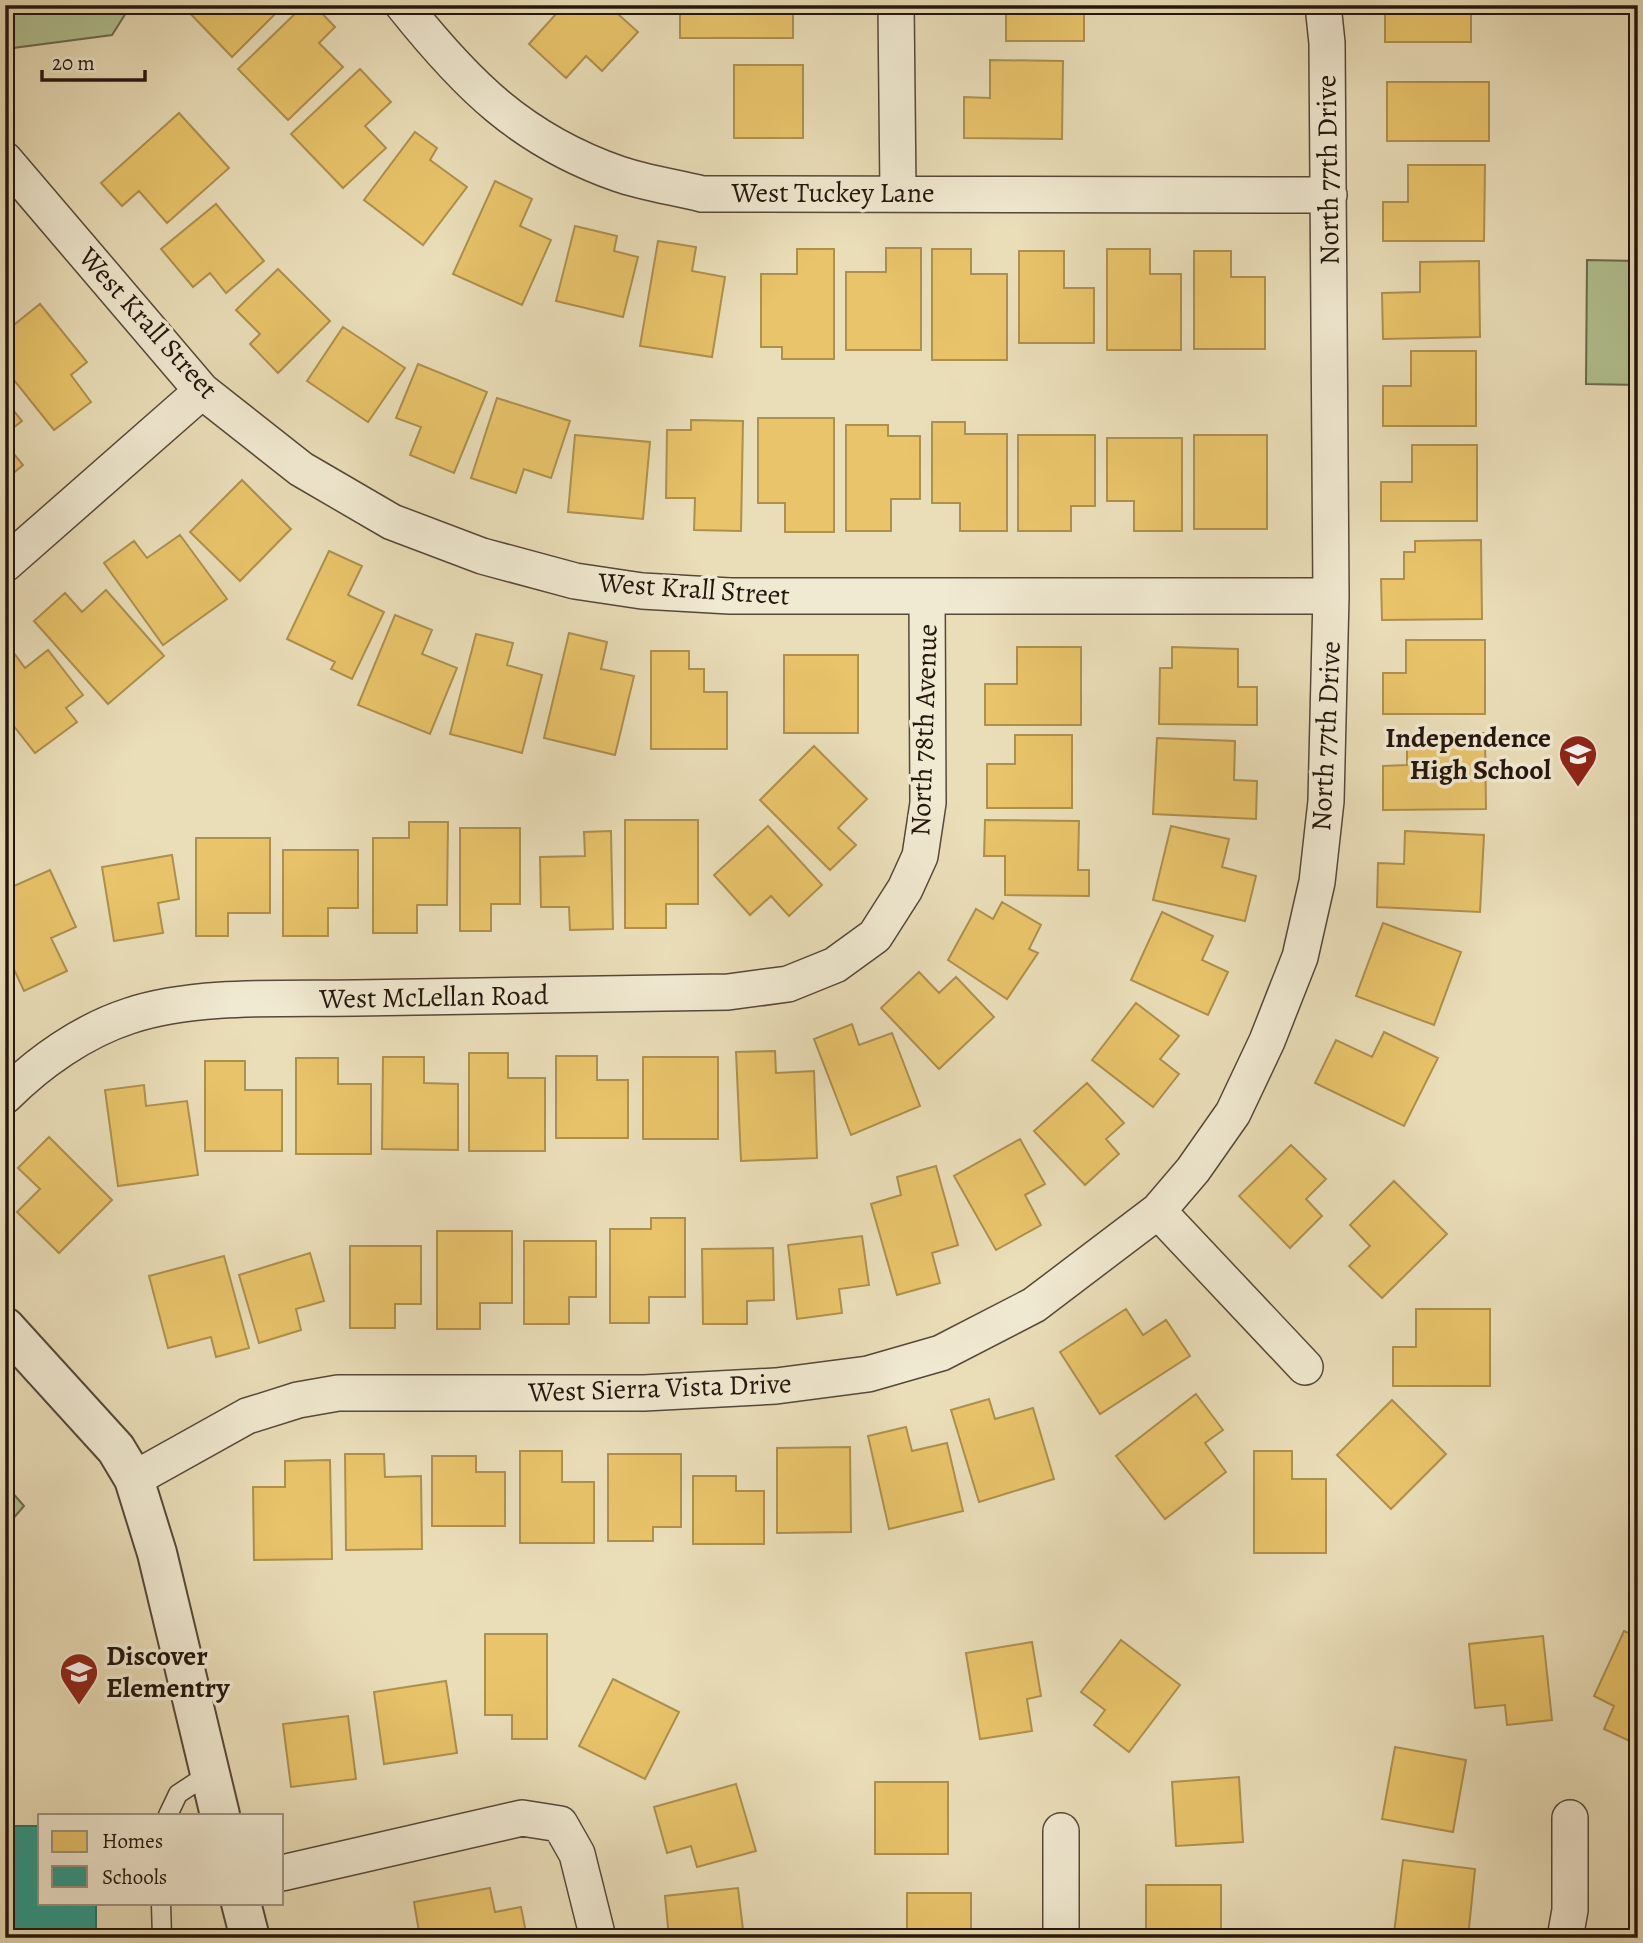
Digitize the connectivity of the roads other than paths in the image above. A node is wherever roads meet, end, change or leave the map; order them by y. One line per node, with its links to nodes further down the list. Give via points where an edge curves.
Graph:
1 (403, 5): 5 (street, West Tuckey Lane, via 443,55 502,113 561,150 620,174 702,194)
2 (896, 5): 5 (street)
3 (1323, 5): 6 (street, North 77th Drive)
4 (5, 160): 7 (street, West Krall Street)
5 (898, 192): 6 (street, West Tuckey Lane)
6 (1329, 195): 9 (street, North 77th Drive)
7 (202, 391): 8 (street); 10 (street, West Krall Street, via 313,476 391,523 482,556 575,581 642,591)
8 (5, 564)
9 (1331, 596): 10 (street, West Krall Street); 13 (street, North 77th Drive, via 1326,801 1317,882 1300,957 1268,1041 1233,1113)
10 (928, 597): 11 (street, North 78th Avenue, via 926,816 915,867)
11 (875, 936): 12 (street, West McLellan Road, via 835,965 788,984 728,992 256,999 174,1006 129,1016 77,1039)
12 (5, 1096)
13 (1157, 1211): 15 (street); 16 (street, West Sierra Vista Drive, via 1034,1305 942,1353 868,1374 776,1386 644,1393 338,1393 247,1416)
14 (5, 1326): 16 (street, via 116,1449)
15 (1305, 1367)
16 (134, 1479): 17 (street, via 157,1553)
17 (210, 1773): 18 (lane, via 178,1794); 19 (street)
18 (168, 1814)
19 (220, 1814)
20 (1570, 1818): 29 (street, via 1570,1910)
21 (1060, 1831): 28 (street)
22 (284, 1872): 27 (street, via 522,1818 560,1824 577,1854)
23 (161, 1904): 25 (lane)
24 (241, 1904): 26 (street)
25 (162, 1938)
26 (250, 1938)
27 (598, 1938)
28 (1061, 1938)
29 (1565, 1938)

